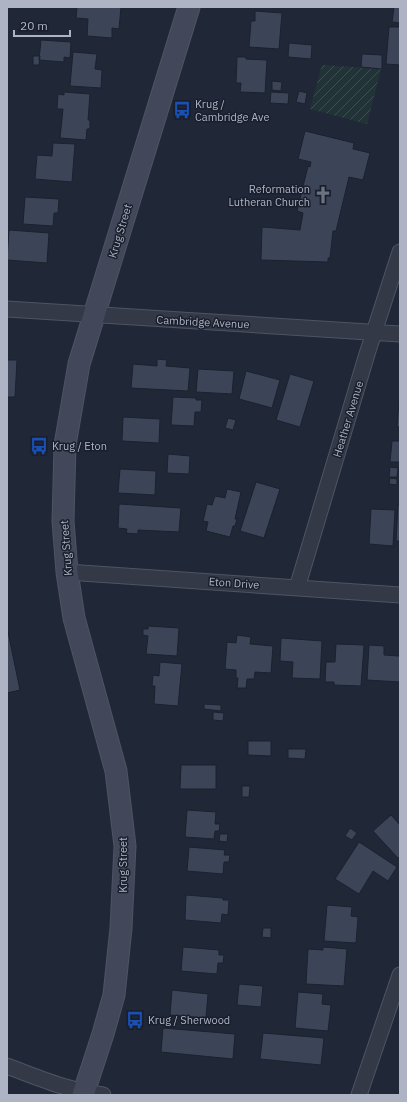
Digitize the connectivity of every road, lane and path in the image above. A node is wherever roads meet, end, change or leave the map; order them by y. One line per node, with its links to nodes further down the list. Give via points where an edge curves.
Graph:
1 (190, 7): 4 (street, Krug Street)
2 (400, 252): 5 (street, Heather Avenue)
3 (7, 310): 4 (street, Cambridge Avenue)
4 (94, 316): 5 (street, Cambridge Avenue); 7 (street, Krug Street, via 80,364 65,445 64,521)
5 (374, 332): 6 (street, Cambridge Avenue); 8 (street, Heather Avenue)
6 (400, 334)
7 (67, 572): 8 (street, Eton Drive); 12 (street, Krug Street, via 74,618 116,772 125,846 121,928 114,995)
8 (297, 588): 9 (street, Eton Drive)
9 (400, 595)
10 (400, 975): 13 (street)
11 (7, 1066): 12 (street, via 56,1085)
12 (90, 1094)
13 (359, 1095)

